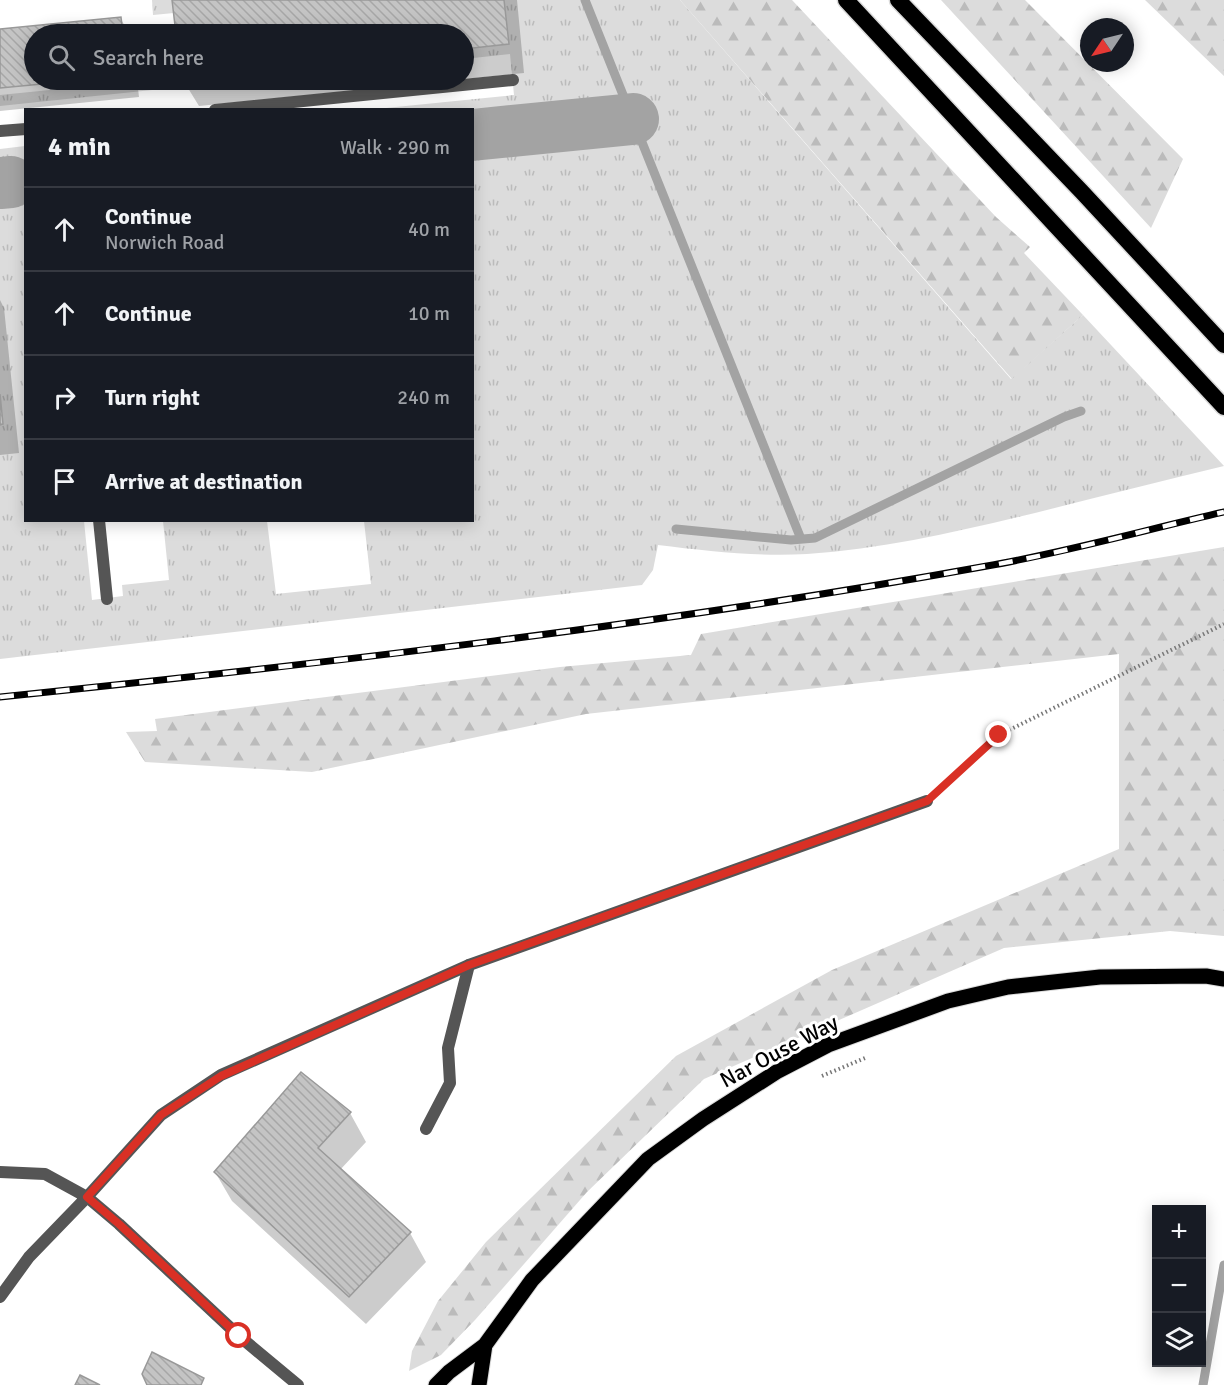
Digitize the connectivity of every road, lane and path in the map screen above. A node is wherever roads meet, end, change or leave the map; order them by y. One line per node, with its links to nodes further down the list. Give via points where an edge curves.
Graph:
1 (846, 0): 10 (highway)
2 (898, 0): 9 (highway)
3 (513, 80): 4 (street)
4 (474, 84)
5 (414, 90): 6 (street)
6 (235, 108)
7 (24, 129): 8 (street)
8 (0, 131)
9 (1224, 345)
10 (1224, 407)
11 (99, 522): 12 (street)
12 (107, 598)
13 (1224, 624): 14 (path, via 999,735)
14 (927, 801): 15 (street)
15 (469, 965): 19 (street, via 448,1048 450,1083); 21 (street, via 221,1076 161,1115)
16 (1224, 979): 23 (main road, Nar Ouse Way, via 1100,976 1008,987 948,1001 828,1045 769,1077 648,1159 532,1280)
17 (866, 1057): 18 (path)
18 (813, 1080)
19 (426, 1129)
20 (0, 1172): 21 (street, via 45,1174)
21 (87, 1197): 22 (street, via 29,1257); 24 (street)
22 (0, 1297)
23 (485, 1345): 25 (main road, Nar Ouse Way); 26 (main road, Nar Ouse Way)
24 (298, 1385)
25 (436, 1385)
26 (479, 1385)

